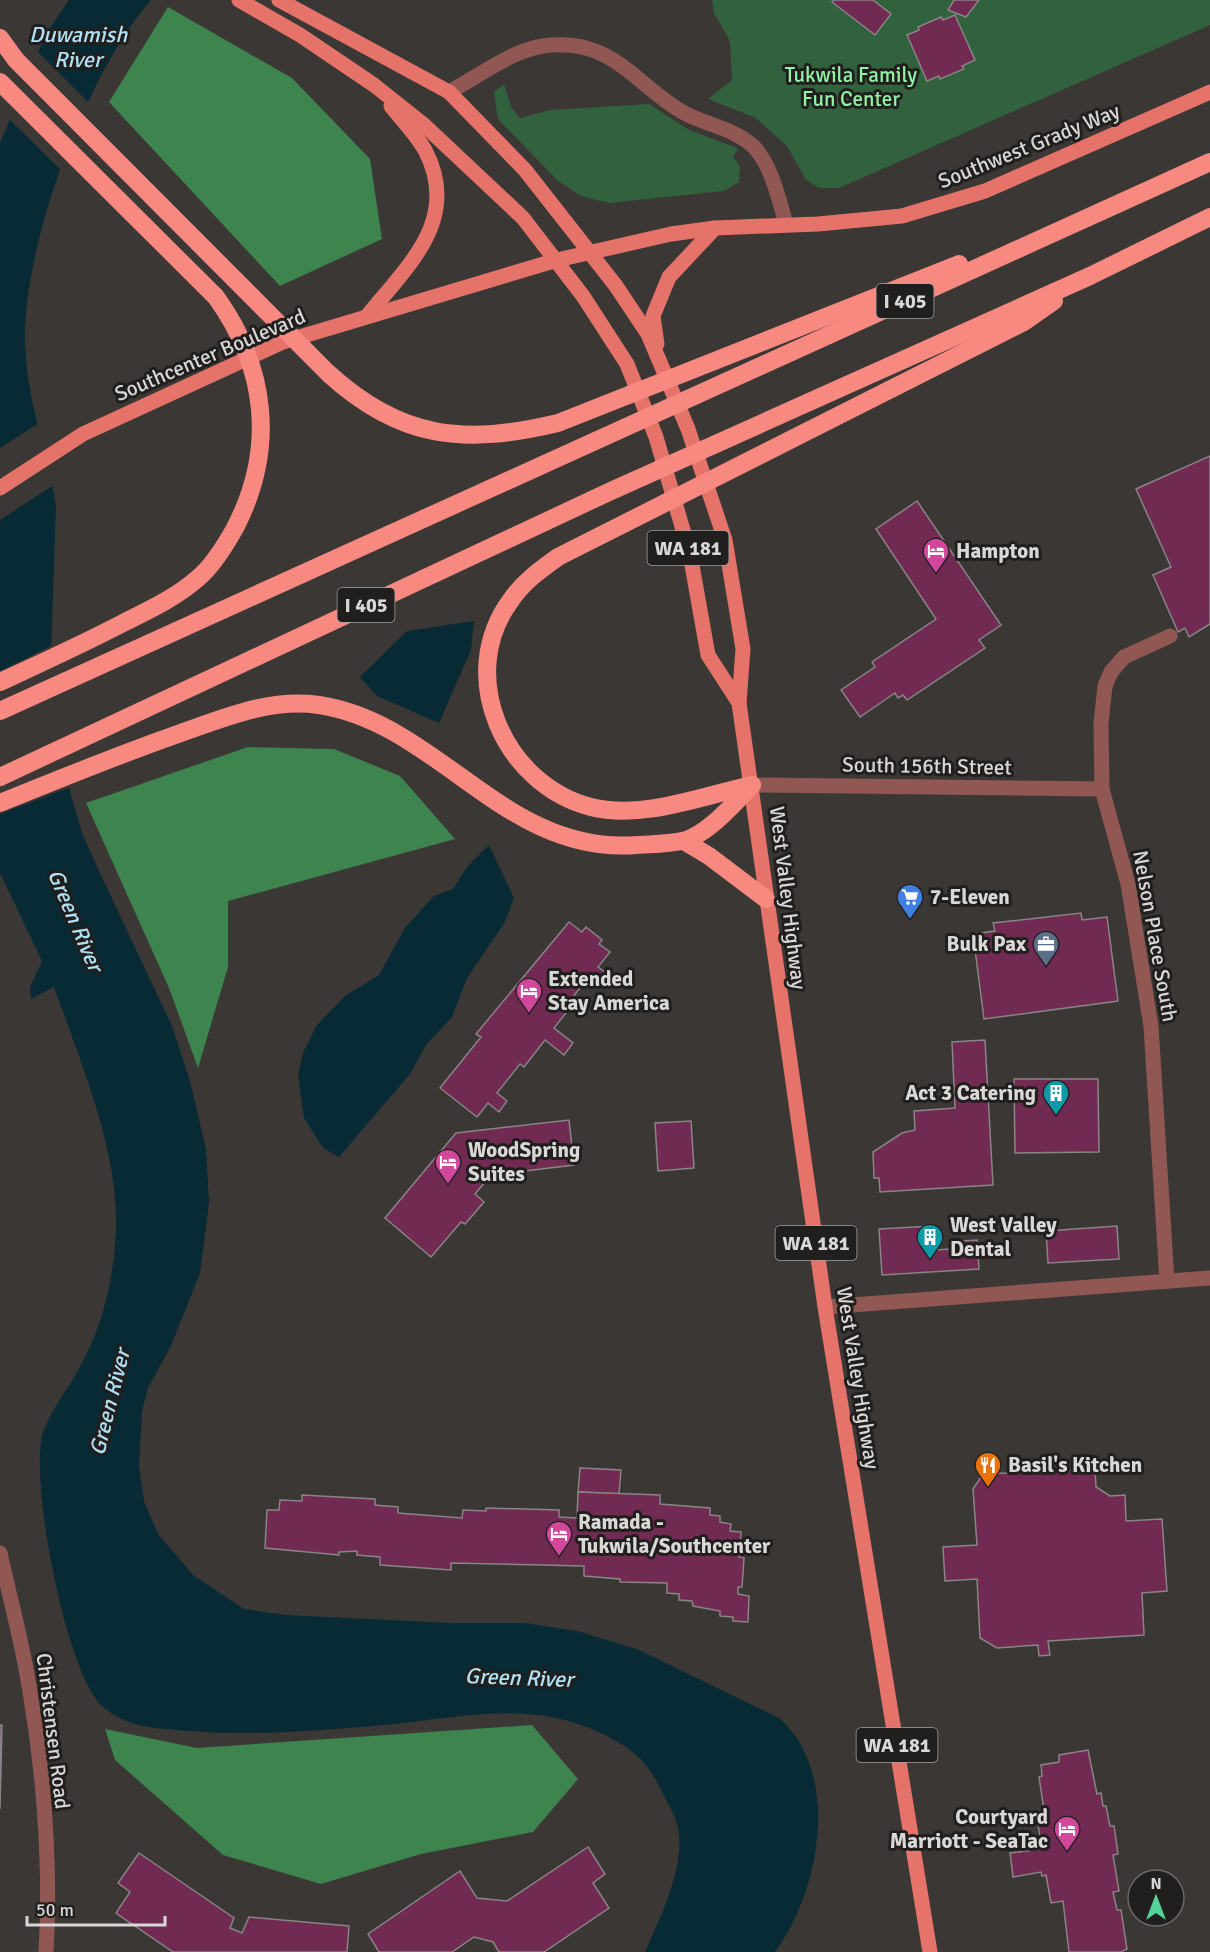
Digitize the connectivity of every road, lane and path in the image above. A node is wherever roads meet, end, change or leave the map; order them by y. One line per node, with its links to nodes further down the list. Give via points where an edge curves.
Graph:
1 (239, 0): 5 (main road)
2 (279, 0): 6 (main road)
3 (0, 38): 10 (highway, via 16,60 344,388 371,408 397,420 444,433 513,433 580,415 912,281)
4 (0, 82): 20 (highway, via 203,283 226,312 245,347 256,381 261,423 258,459 248,499 231,536 199,578 169,600)
5 (374, 85): 14 (main road, West Valley Highway, via 498,193); 16 (main road, via 424,147 436,173 438,196 435,223 425,243)
6 (449, 92): 11 (street, via 520,53 542,46 564,45 603,53 676,108 756,149); 13 (main road, via 525,170)
7 (1210, 92): 11 (main road, Southwest Grady Way, via 985,190 902,216)
8 (1210, 162): 10 (highway, I 405)
9 (1210, 217): 15 (highway, I 405)
10 (1088, 218): 22 (highway, I 405)
11 (786, 224): 12 (main road, Southwest Grady Way)
12 (715, 228): 13 (main road, Southwest Grady Way); 17 (main road, via 669,277 659,298 653,316)
13 (589, 251): 14 (main road, Southcenter Boulevard); 17 (main road, via 648,334)
14 (557, 260): 16 (main road, Southcenter Boulevard); 21 (main road, West Valley Highway / WA 181, via 616,344 658,442 690,554 708,655)
15 (1090, 276): 23 (highway, I 405, via 742,430); 24 (highway, via 1024,322 558,557 509,601 496,626 488,670 491,705 513,755 542,784 572,801 613,811 653,808)
16 (369, 315): 18 (main road, Southcenter Boulevard, via 283,342 83,434)
17 (658, 356): 21 (main road, West Valley Highway / WA 181, via 688,429 725,540 743,649)
18 (0, 488)
19 (1170, 636): 25 (street, Nelson Place South, via 1124,657 1105,686)
20 (0, 682)
21 (739, 703): 24 (main road, West Valley Highway / WA 181)
22 (0, 711)
23 (0, 777)
24 (752, 785): 25 (street, South 156th Street); 27 (highway, via 723,817); 28 (main road, West Valley Highway / WA 181)
25 (1102, 789): 30 (street, Nelson Place South, via 1128,884 1151,1026)
26 (0, 803): 27 (highway, via 127,752 262,706 289,703 319,705 387,728 472,787 552,833 620,846)
27 (684, 841): 28 (highway)
28 (766, 899): 31 (main road, West Valley Highway / WA 181)
29 (1210, 1278): 30 (street)
30 (1167, 1281): 31 (street)
31 (825, 1307): 34 (main road, West Valley Highway / WA 181)
32 (0, 1553): 33 (street, Christensen Road, via 37,1734 44,1825)
33 (46, 1952)
34 (930, 1952)

